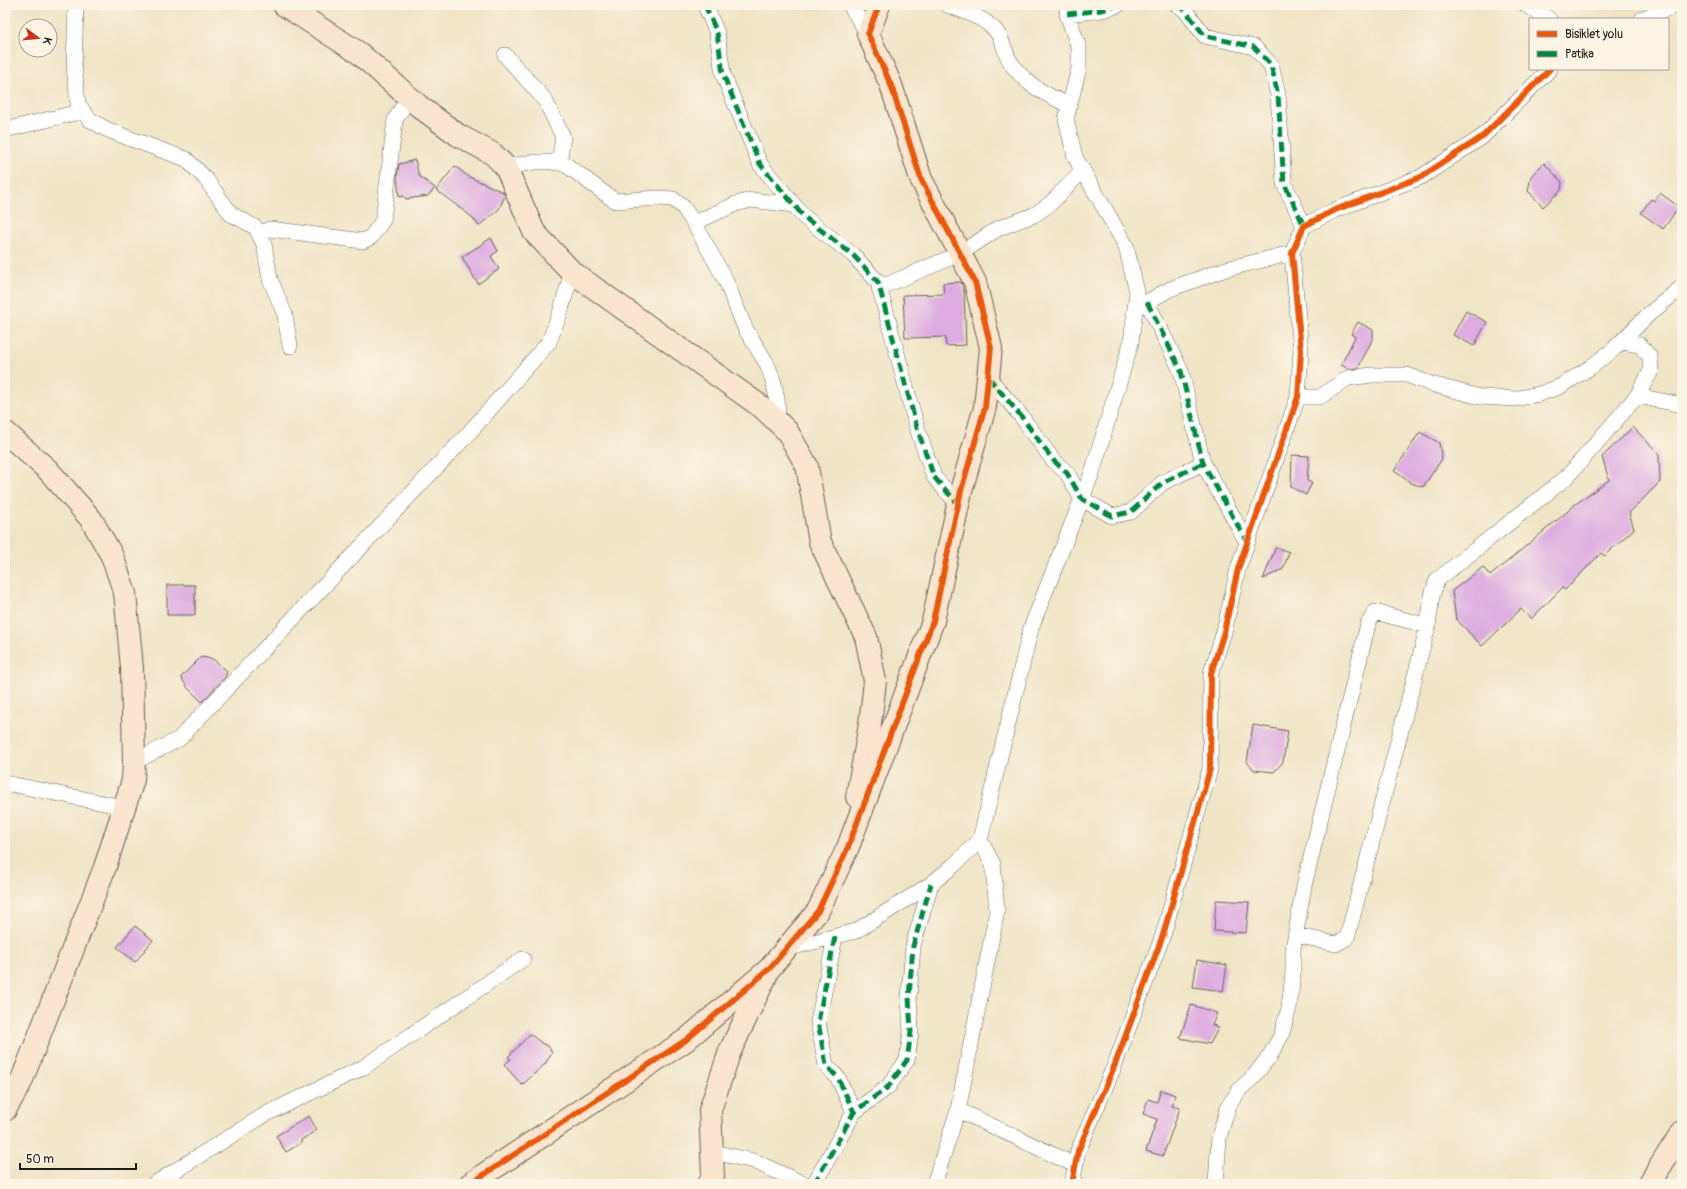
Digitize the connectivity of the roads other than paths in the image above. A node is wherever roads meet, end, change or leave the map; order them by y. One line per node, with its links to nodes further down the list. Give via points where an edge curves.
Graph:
1 (76, 5): 19 (street, via 74,72 78,104)
2 (284, 5): 17 (street, via 359,53)
3 (705, 5): 24 (street, via 717,34 723,74 760,164)
4 (850, 5): 14 (street)
5 (879, 5): 14 (street)
6 (947, 5): 18 (street, via 984,20 996,30 1003,41 1010,62 1026,82)
7 (1118, 5): 11 (street, via 1102,10)
8 (1177, 5): 26 (street, via 1184,9 1205,36 1254,47 1271,65 1278,95 1284,182)
9 (1526, 5): 12 (street)
10 (1675, 5): 13 (street)
11 (1068, 10): 18 (street, via 1079,48 1079,68)
12 (1547, 18)
13 (1644, 18)
14 (868, 34): 29 (street, via 890,85 920,179)
15 (505, 55): 21 (street, via 545,100 563,137)
16 (1549, 70): 26 (street, via 1482,137 1421,177 1335,210)
17 (409, 97): 22 (street, via 458,136 493,154); 27 (street, via 395,120 383,220 371,237 363,241 270,229)
18 (1069, 105): 23 (street, via 1066,119 1075,157)
19 (83, 111): 20 (street); 27 (street, via 89,119 106,129 186,158 205,178 231,214 255,227)
20 (5, 130)
21 (559, 163): 22 (street, via 534,162); 25 (street, via 616,201 673,199 683,207)
22 (506, 168): 30 (street, via 534,232)
23 (1083, 170): 29 (street, via 1050,204 1034,216 999,228); 33 (street, via 1126,246)
24 (794, 205): 25 (street, via 751,200); 31 (street, via 804,217 853,255 878,282)
25 (694, 223): 40 (street, via 725,279 745,328 767,364 777,399)
26 (1304, 226): 28 (street)
27 (258, 233): 35 (street, via 264,244 270,279 285,315)
28 (1292, 253): 33 (street, via 1226,269 1170,289); 38 (street, via 1301,351)
29 (960, 254): 31 (street); 36 (street, via 975,282 991,348)
30 (572, 272): 40 (street, via 763,408); 47 (street, via 549,342 508,391 179,739)
31 (880, 288): 44 (street, via 917,428 934,478)
32 (1682, 288): 34 (street, via 1649,314)
33 (1141, 305): 42 (street, via 1181,371); 43 (street, via 1092,474)
34 (1622, 342): 37 (street, via 1640,345 1650,356 1651,371); 38 (street, via 1591,367 1559,387 1515,399 1480,397 1407,375 1348,378 1320,397)
35 (290, 346)
36 (988, 376): 43 (street, via 1053,460 1067,473); 44 (street, via 985,407)
37 (1638, 396): 39 (street); 46 (street, via 1567,477 1437,580)
38 (1298, 397): 45 (street)
39 (1682, 405)
40 (778, 422): 51 (street, via 788,431 806,466 820,542 866,637 875,681)
41 (5, 432): 47 (street, via 48,470 91,519 112,556 125,593 132,668)
42 (1203, 463): 43 (street, via 1162,483 1131,512 1112,516); 45 (street)
43 (1082, 499): 50 (street, via 1031,628)
44 (958, 504): 51 (street, via 933,621)
45 (1247, 542): 64 (street, via 1211,673 1210,769 1163,936 1114,1067 1078,1151)
46 (1428, 626): 53 (street, via 1348,938 1336,944); 53 (street, via 1375,612 1368,624 1304,886)
47 (134, 762): 49 (street, via 133,780)
48 (5, 783): 49 (street)
49 (123, 807): 58 (street, via 102,874 21,1082)
50 (980, 840): 52 (street); 59 (street, via 993,864 997,911)
51 (848, 847): 55 (street, via 818,911)
52 (931, 884): 54 (street, via 856,931); 60 (street, via 913,946 909,997 911,1032 907,1060 888,1087)
53 (1296, 935): 73 (street, via 1289,1008 1281,1036 1269,1057 1229,1104 1219,1137)
54 (835, 937): 55 (street); 60 (street, via 818,1022 826,1065 838,1078)
55 (786, 949): 57 (street)
56 (523, 959): 65 (street, via 364,1067 266,1114)
57 (769, 969): 62 (street, via 730,1051 710,1110); 63 (street, via 686,1040)
58 (5, 1110)
59 (958, 1110): 64 (street); 71 (street)
60 (854, 1112): 70 (street)
61 (1682, 1132): 74 (street)
62 (713, 1152): 68 (street, via 713,1176); 69 (street, via 754,1161)
63 (505, 1160): 66 (street); 67 (street)
64 (1075, 1166): 72 (street)
65 (154, 1184)
66 (470, 1184)
67 (499, 1184)
68 (709, 1184)
69 (804, 1184)
70 (814, 1184)
71 (934, 1184)
72 (1072, 1184)
73 (1216, 1184)
74 (1649, 1184)

